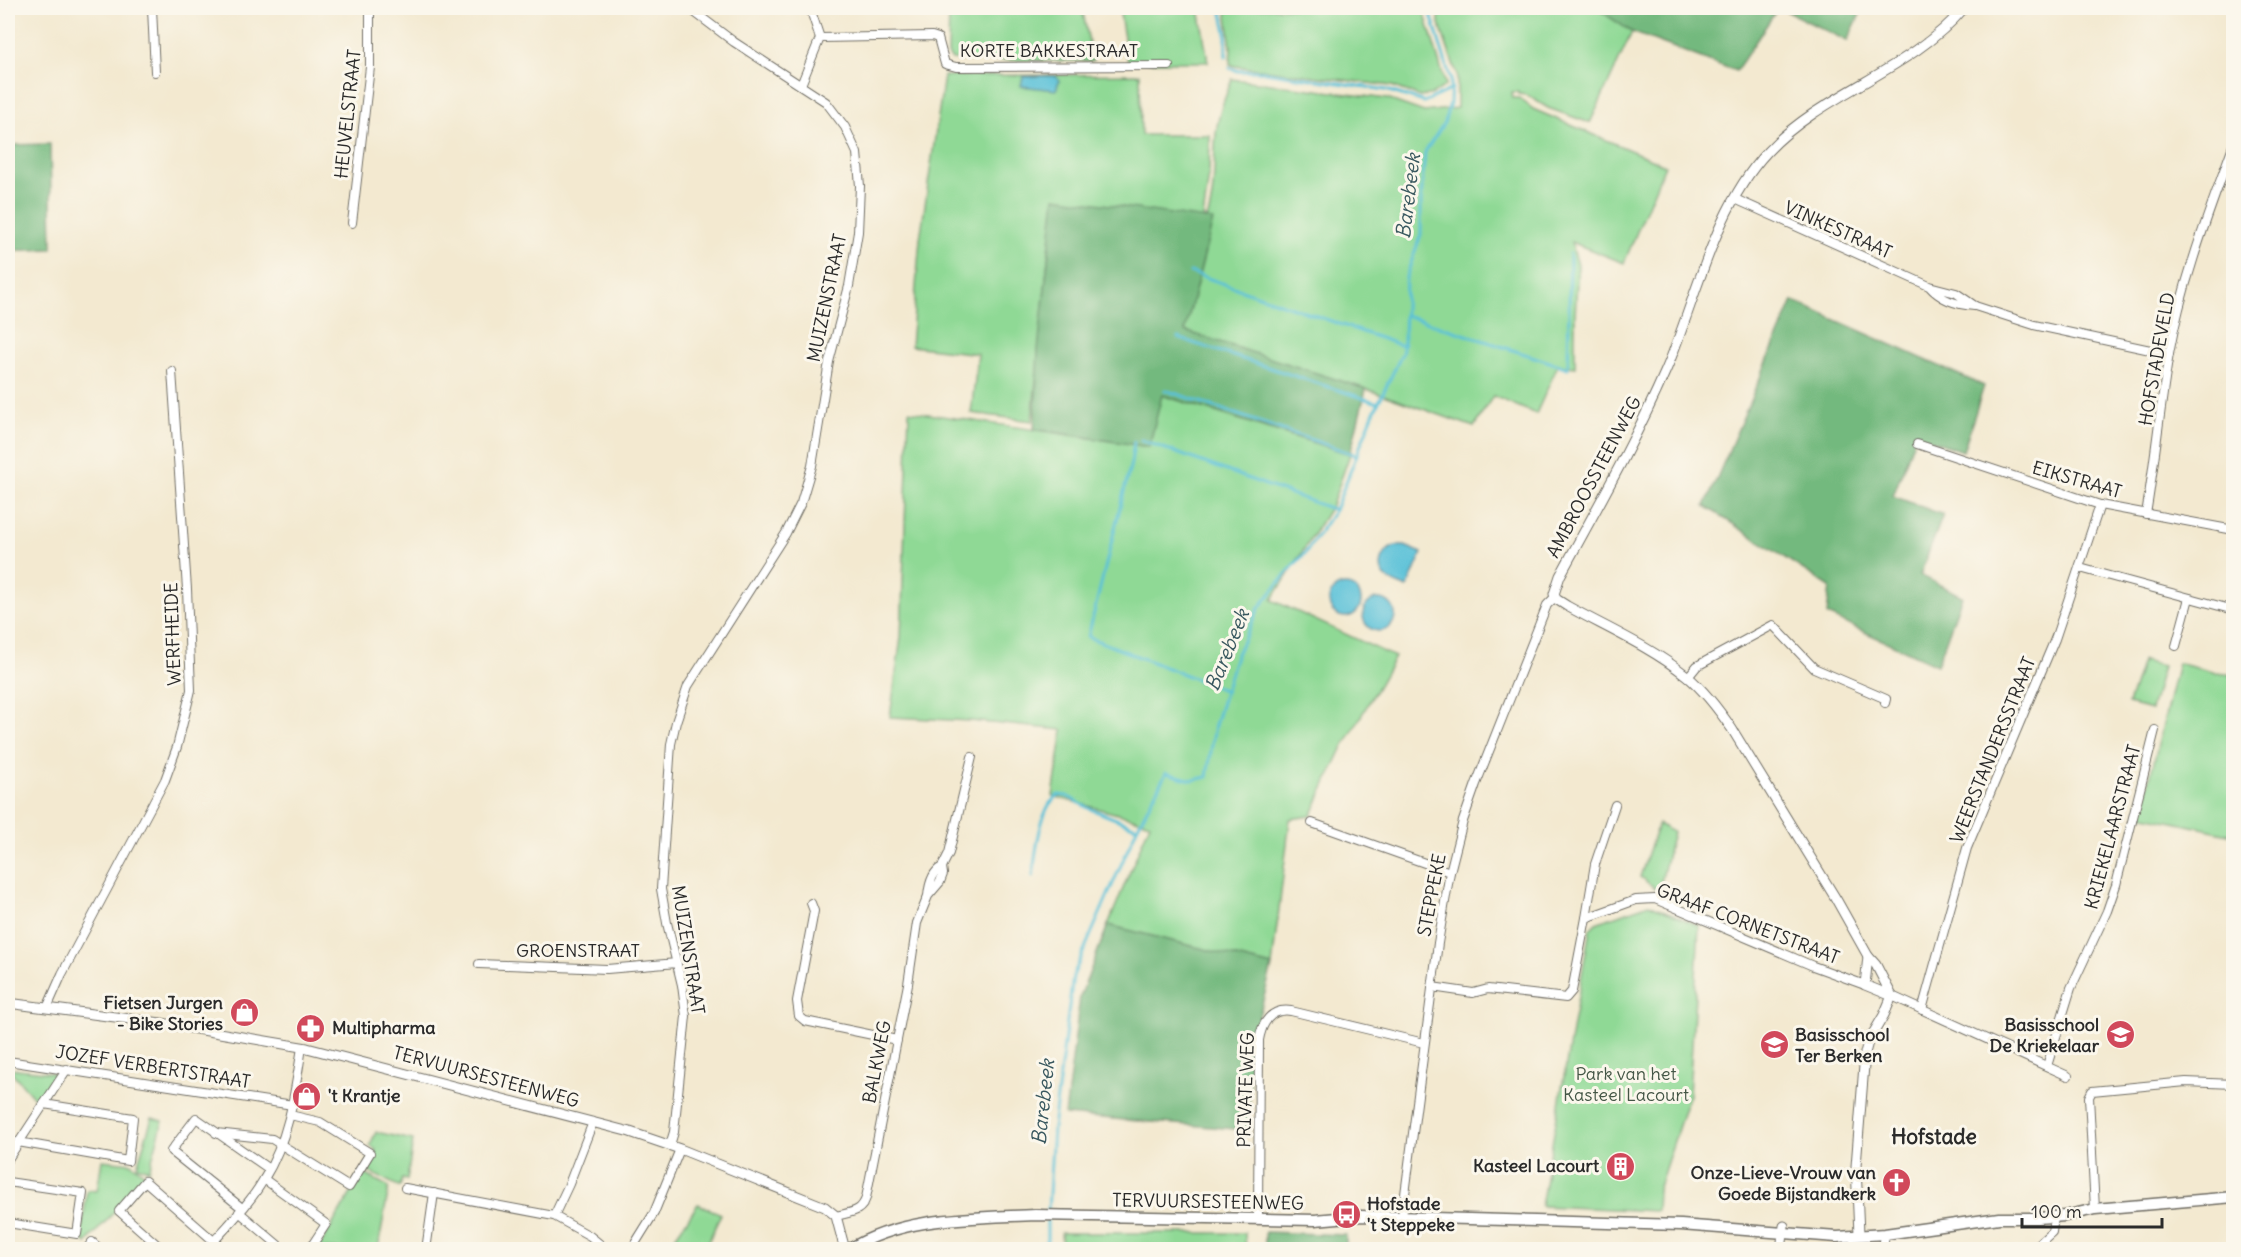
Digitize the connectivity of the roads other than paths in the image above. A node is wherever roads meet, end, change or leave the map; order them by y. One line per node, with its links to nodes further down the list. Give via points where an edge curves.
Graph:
1 (152, 8): 8 (street)
2 (370, 8): 12 (street, HEUVELSTRAAT, via 370,66)
3 (689, 8): 9 (street, MUIZENSTRAAT)
4 (810, 8): 6 (street)
5 (1964, 8): 11 (street, AMBROOSSTEENWEG, via 1930,40 1793,129 1766,153)
6 (820, 38): 7 (street, KORTE BAKKESTRAAT, via 932,36 938,38 945,64 952,67); 9 (street)
7 (1169, 66)
8 (155, 72)
9 (801, 85): 34 (street, MUIZENSTRAAT, via 826,102 845,127 857,153 858,232 829,362 812,466 801,503 688,686 676,722 669,760 660,889)
10 (2234, 143): 13 (street, HOFSTADEVELD, via 2185,286)
11 (1735, 199): 13 (street, VINKESTRAAT, via 1929,286 1948,301 2034,325); 20 (street, AMBROOSSTEENWEG, via 1652,401 1560,576)
12 (352, 223)
13 (2169, 354): 17 (street, HOFSTADEVELD)
14 (172, 371): 40 (street, WERFHEIDE, via 191,690 165,780)
15 (1917, 444): 16 (street, EIKSTRAAT)
16 (2100, 505): 17 (street, EIKSTRAAT); 19 (street, WEERSTANDERSSTRAAT)
17 (2146, 514): 18 (street, EIKSTRAAT)
18 (2234, 530)
19 (2080, 568): 21 (street); 41 (street, WEERSTANDERSSTRAAT, via 1967,848)
20 (1555, 597): 24 (street); 30 (street, STEPPEKE, via 1547,605 1476,784)
21 (2189, 598): 22 (street); 23 (street)
22 (2234, 610)
23 (2176, 646)
24 (1688, 677): 25 (street, via 1697,666 1773,626 1814,668 1886,699); 33 (street, via 1732,729)
25 (1885, 703)
26 (2155, 730): 46 (street, KRIEKELAARSTRAAT, via 2116,885 2072,988)
27 (972, 757): 42 (street, BALKWEG, via 943,874 920,910)
28 (1615, 805): 32 (street, via 1595,864)
29 (1312, 823): 30 (street)
30 (1450, 872): 37 (street, STEPPEKE)
31 (811, 903): 42 (street, via 814,911 797,1001 799,1016 805,1021)
32 (1586, 918): 36 (street, GRAAF CORNETSTRAAT, via 1636,900 1655,899); 37 (street, via 1569,998)
33 (1868, 956): 36 (street); 38 (street)
34 (677, 963): 35 (street, GROENSTRAAT, via 607,969); 57 (street, MUIZENSTRAAT, via 686,1016)
35 (479, 964)
36 (1865, 984): 38 (street)
37 (1432, 987): 43 (street, STEPPEKE)
38 (1892, 996): 41 (street); 75 (street, via 1865,1053 1856,1166)
39 (8, 1003): 40 (street, TERVUURSESTEENWEG)
40 (47, 1008): 44 (street, TERVUURSESTEENWEG)
41 (1922, 1010): 46 (street)
42 (897, 1040): 69 (street, BALKWEG, via 866,1198 857,1211)
43 (1424, 1043): 70 (street, STEPPEKE); 72 (street, PRIVATE WEG, via 1291,1011 1268,1017 1260,1040)
44 (302, 1047): 51 (street); 53 (street, TERVUURSESTEENWEG)
45 (8, 1061): 47 (street, JOZEF VERBERTSTRAAT)
46 (2047, 1066): 48 (street)
47 (67, 1069): 50 (street); 51 (street, JOZEF VERBERTSTRAAT)
48 (2068, 1076)
49 (2234, 1084): 66 (street, via 2186,1082 2094,1089 2089,1097)
50 (44, 1104): 55 (street); 55 (street, via 134,1118 128,1161)
51 (293, 1105): 52 (street)
52 (290, 1116): 56 (street); 56 (street, via 320,1122 370,1153 349,1187)
53 (593, 1122): 57 (street, TERVUURSESTEENWEG); 68 (street)
54 (216, 1132): 56 (street, via 272,1139); 60 (street); 67 (street, via 195,1118 171,1151)
55 (18, 1142): 59 (street)
56 (280, 1144): 60 (street)
57 (670, 1145): 58 (street, TERVUURSESTEENWEG)
58 (680, 1149): 69 (street, TERVUURSESTEENWEG, via 825,1207); 87 (street, via 657,1207)
59 (8, 1159)
60 (269, 1169): 61 (street)
61 (264, 1179): 67 (street); 84 (street, via 326,1224)
62 (8, 1182): 73 (street, via 83,1193 77,1234)
63 (405, 1188): 64 (street)
64 (434, 1192): 68 (street); 85 (street)
65 (2234, 1197): 66 (main road, TERVUURSESTEENWEG)
66 (2095, 1209): 71 (main road, TERVUURSESTEENWEG)
67 (241, 1210): 77 (street); 83 (street)
68 (554, 1216): 86 (street)
69 (836, 1216): 88 (street, TERVUURSESTEENWEG)
70 (1402, 1217): 72 (main road, TERVUURSESTEENWEG); 74 (main road, TERVUURSESTEENWEG)
71 (2054, 1217): 76 (main road, TERVUURSESTEENWEG, via 1999,1218); 91 (street, via 2052,1232)
72 (1258, 1219): 88 (main road, TERVUURSESTEENWEG, via 1035,1215 947,1219 891,1232)
73 (8, 1224)
74 (1783, 1230): 75 (main road, TERVUURSESTEENWEG, via 1837,1237); 89 (street)
75 (1859, 1234): 76 (main road, TERVUURSESTEENWEG)
76 (1885, 1234): 90 (street)
77 (214, 1240): 80 (street, via 145,1181 118,1211); 81 (street); 82 (street)
78 (86, 1250): 79 (street, via 92,1242)
79 (101, 1250)
80 (163, 1250)
81 (206, 1250)
82 (224, 1250)
83 (284, 1250)
84 (309, 1250)
85 (426, 1250)
86 (607, 1250)
87 (631, 1250)
88 (847, 1250)
89 (1781, 1250)
90 (1883, 1250)
91 (2032, 1250)

